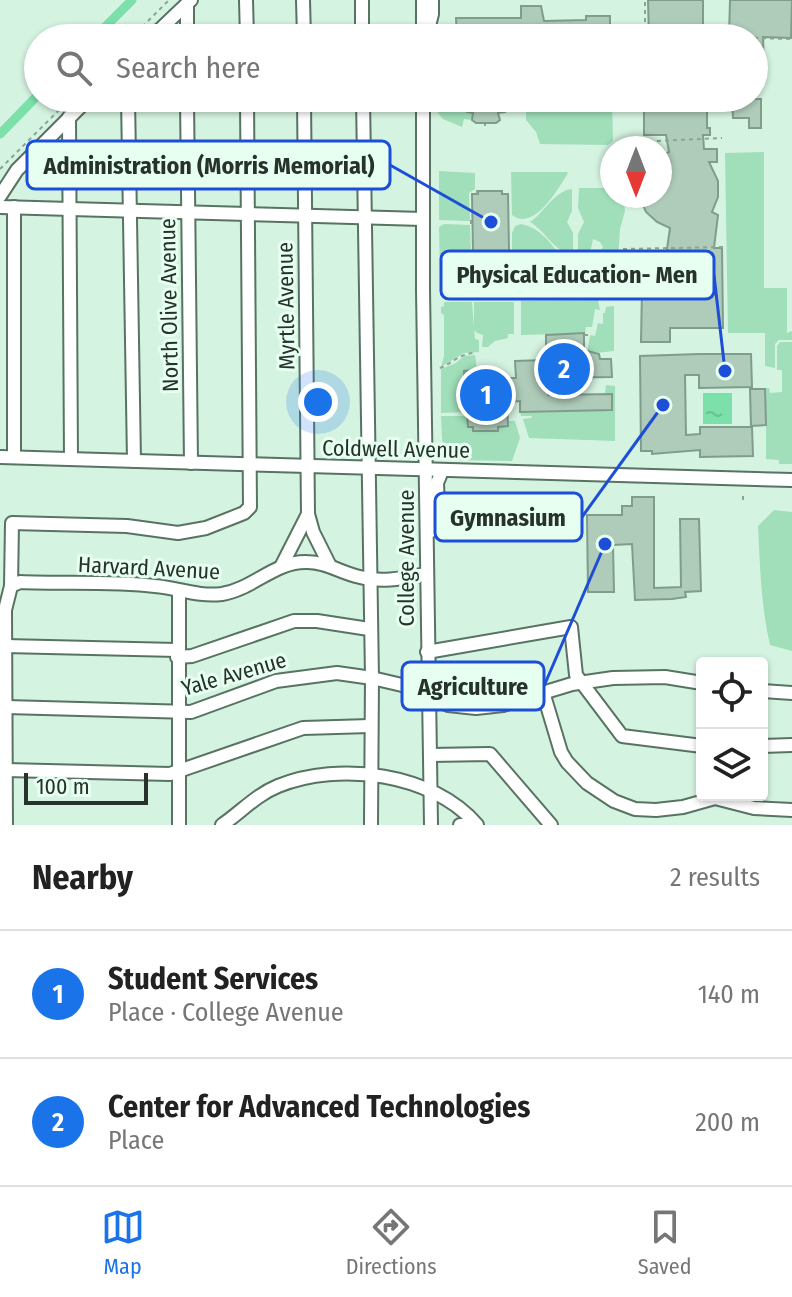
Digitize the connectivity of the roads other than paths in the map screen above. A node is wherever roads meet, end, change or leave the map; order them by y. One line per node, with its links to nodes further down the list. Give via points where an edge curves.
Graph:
1 (246, 0): 9 (street)
2 (303, 0): 10 (street)
3 (362, 0): 11 (street)
4 (423, 0): 12 (street)
5 (432, 0): 13 (street)
6 (189, 2): 7 (street); 8 (street)
7 (166, 24)
8 (188, 24)
9 (247, 24)
10 (304, 24)
11 (362, 24)
12 (424, 24)
13 (429, 24)
14 (74, 112): 21 (street)
15 (128, 112): 25 (street)
16 (187, 112): 26 (street, North Olive Avenue)
17 (247, 112): 27 (street)
18 (304, 112): 28 (street, Myrtle Avenue)
19 (363, 112): 29 (street)
20 (423, 112): 30 (street, College Avenue)
21 (69, 117): 22 (street, via 17,170); 24 (street)
22 (0, 196)
23 (7, 207): 24 (street); 32 (street)
24 (69, 209): 25 (street); 33 (street)
25 (131, 211): 26 (street); 34 (street)
26 (188, 213): 27 (street); 35 (street, North Olive Avenue)
27 (247, 214): 28 (street); 36 (street)
28 (304, 216): 29 (street); 37 (street, Myrtle Avenue)
29 (363, 218): 30 (street); 38 (street)
30 (423, 219): 39 (street, College Avenue)
31 (0, 457): 32 (street, Coldwell Avenue)
32 (14, 457): 33 (street, Coldwell Avenue)
33 (71, 459): 34 (street, Coldwell Avenue)
34 (134, 461): 35 (street, Coldwell Avenue)
35 (191, 463): 36 (street, Coldwell Avenue)
36 (251, 464): 37 (street, Coldwell Avenue); 48 (street, via 250,507 206,528 178,533 12,523)
37 (309, 467): 38 (street, Coldwell Avenue); 42 (street, Myrtle Avenue)
38 (369, 468): 39 (street, Coldwell Avenue); 47 (street)
39 (426, 471): 40 (street, Coldwell Avenue); 43 (street, College Avenue)
40 (442, 471): 41 (street, Coldwell Avenue); 43 (street)
41 (792, 480)
42 (308, 514): 44 (street, Myrtle Avenue); 45 (street, Myrtle Avenue)
43 (427, 541): 46 (street, College Avenue)
44 (329, 564): 45 (street, Harvard Avenue); 47 (street, Harvard Avenue)
45 (281, 567): 49 (street, Harvard Avenue, via 233,591)
46 (426, 574): 47 (street, Harvard Avenue); 52 (street, College Avenue)
47 (369, 580): 50 (street)
48 (10, 589): 49 (street, Harvard Avenue, via 20,582); 51 (street)
49 (179, 591): 53 (street)
50 (369, 629): 53 (street, via 305,620 192,656); 54 (street)
51 (5, 646): 53 (street); 61 (street)
52 (427, 652): 55 (street, via 571,627); 60 (street, College Avenue)
53 (177, 653): 62 (street)
54 (372, 678): 60 (street, Yale Avenue); 62 (street, Yale Avenue, via 337,673 301,676); 63 (street)
55 (580, 682): 56 (street, Yale Avenue, via 642,677); 58 (street, Yale Avenue); 64 (street, via 622,736)
56 (696, 682)
57 (768, 691): 59 (street)
58 (543, 692): 60 (street, Yale Avenue, via 476,708 448,705); 74 (street, via 567,762 601,793)
59 (792, 693)
60 (429, 696): 67 (street, College Avenue)
61 (6, 707): 62 (street, Yale Avenue); 68 (street)
62 (179, 712): 69 (street)
63 (370, 726): 69 (street, via 303,728); 70 (street)
64 (696, 745)
65 (792, 745): 66 (street)
66 (768, 746)
67 (430, 755): 71 (street, College Avenue); 82 (street, via 490,754)
68 (6, 770): 69 (street); 76 (street)
69 (178, 773): 77 (street)
70 (370, 773): 71 (street); 78 (street, via 310,776 279,786); 79 (street)
71 (430, 792): 80 (street, College Avenue); 81 (street, via 462,809)
72 (698, 801): 74 (street, via 672,809)
73 (731, 801): 75 (street)
74 (635, 809): 83 (street)
75 (792, 810)
76 (6, 825)
77 (179, 825)
78 (222, 825)
79 (371, 825)
80 (431, 825)
81 (477, 825)
82 (551, 825)
83 (634, 825)

